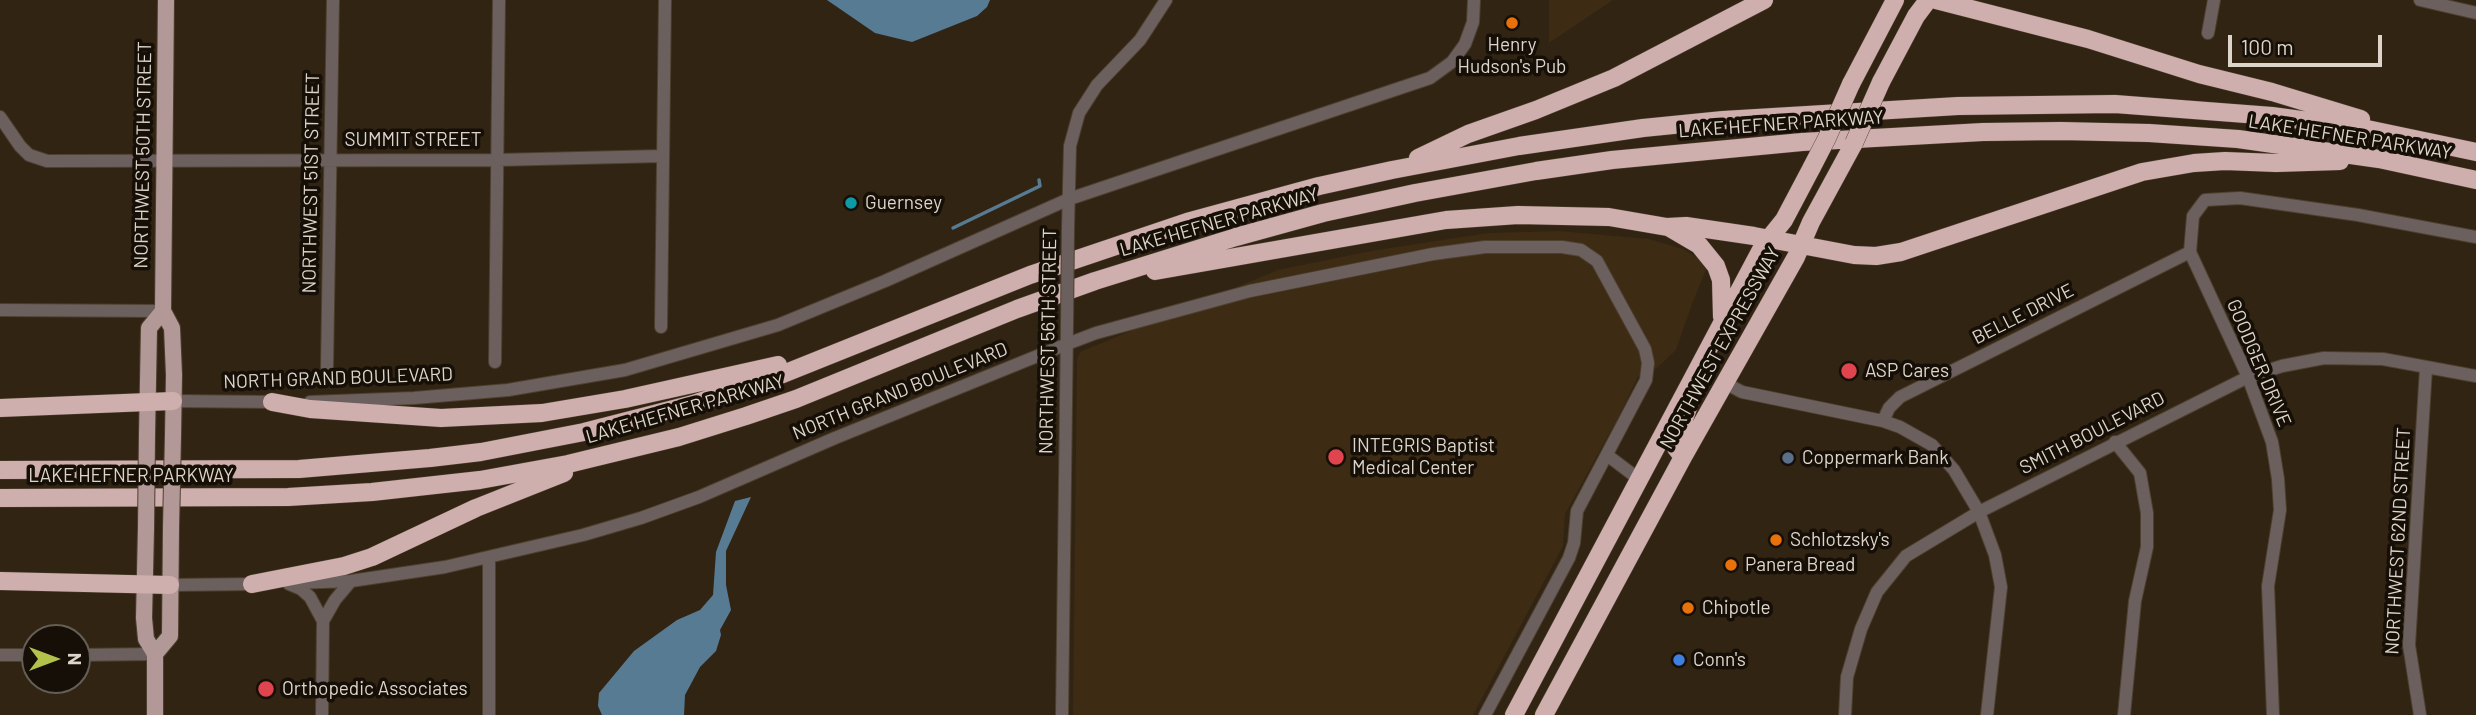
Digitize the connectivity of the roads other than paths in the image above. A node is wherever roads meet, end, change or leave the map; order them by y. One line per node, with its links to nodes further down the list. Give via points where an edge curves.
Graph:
1 (166, 0): 24 (main road, NORTHWEST 50TH STREET)
2 (333, 0): 21 (street, NORTHWEST 51ST STREET)
3 (499, 0): 23 (street)
4 (665, 0): 20 (street)
5 (1166, 0): 27 (street, NORTHWEST 56TH STREET, via 1140,40 1097,85 1079,113 1070,146)
6 (1474, 0): 27 (street, NORTH GRAND BOULEVARD, via 1469,35 1452,62 1430,78)
7 (1764, 0): 25 (highway, via 1614,78 1468,134)
8 (1895, 0): 30 (highway, NORTHWEST EXPRESSWAY, bridge, via 1784,220)
9 (1928, 0): 31 (highway, NORTHWEST EXPRESSWAY, bridge, via 1881,82)
10 (1936, 0): 15 (highway)
11 (1991, 0): 15 (highway)
12 (2214, 0): 16 (street)
13 (2420, 0): 14 (street)
14 (2476, 13)
15 (2006, 16): 18 (highway)
16 (2208, 33)
17 (0, 117): 24 (street, SUMMIT STREET, via 29,155 47,161)
18 (2431, 141): 19 (highway, LAKE HEFNER PARKWAY); 25 (highway, LAKE HEFNER PARKWAY, via 2224,111 2035,103 1643,128)
19 (2476, 152)
20 (663, 156): 23 (street, SUMMIT STREET); 37 (street)
21 (331, 159): 23 (street, SUMMIT STREET); 24 (street, SUMMIT STREET); 42 (street, NORTHWEST 51ST STREET)
22 (2379, 159): 26 (highway, LAKE HEFNER PARKWAY); 31 (highway, via 2225,161 2166,167 1901,252 1854,255); 33 (highway, LAKE HEFNER PARKWAY, via 2238,139 2061,131 1698,150 1549,169 1415,193 1285,223)
23 (497, 160): 41 (street)
24 (164, 161): 35 (main road, NORTHWEST 50TH STREET)
25 (1392, 170): 39 (highway, LAKE HEFNER PARKWAY, via 1266,200 1117,244)
26 (2476, 180)
27 (1069, 199): 38 (street, NORTHWEST 56TH STREET, bridge); 49 (street, NORTH GRAND BOULEVARD, via 778,325 625,370 508,390)
28 (1667, 227): 30 (highway); 33 (highway, via 1551,214 1446,220); 36 (highway, via 1699,245 1716,266 1723,293)
29 (2476, 237): 32 (street, GOODGER DRIVE, via 2240,198 2205,200 2193,216)
30 (1769, 238): 31 (highway); 36 (highway, NORTHWEST EXPRESSWAY)
31 (1802, 244): 46 (highway, NORTHWEST EXPRESSWAY)
32 (2190, 252): 45 (street, GOODGER DRIVE); 51 (street, BELLE DRIVE, via 1900,397)
33 (1095, 281): 53 (highway, LAKE HEFNER PARKWAY, via 796,399)
34 (0, 310): 35 (street)
35 (163, 311): 47 (main road, NORTHWEST 50TH STREET, via 172,328); 48 (main road, NORTHWEST 50TH STREET, via 149,328)
36 (1722, 322): 40 (highway, NORTHWEST EXPRESSWAY)
37 (661, 327)
38 (1066, 344): 54 (street, NORTH GRAND BOULEVARD, via 1250,291 1353,269 1485,247 1581,250 1597,261 1645,349 1647,363 1643,390); 61 (street, NORTH GRAND BOULEVARD, via 642,518); 76 (street, NORTHWEST 56TH STREET)
39 (843, 351): 49 (highway, via 541,413 428,418); 56 (highway, LAKE HEFNER PARKWAY, via 659,414 481,452 299,469)
40 (1707, 352): 55 (highway, via 1676,442); 57 (highway, NORTHWEST EXPRESSWAY)
41 (495, 362)
42 (327, 367)
43 (2426, 368): 44 (street, SMITH BOULEVARD); 45 (street, SMITH BOULEVARD, via 2383,359 2324,358); 84 (street, NORTHWEST 62ND STREET, via 2409,645)
44 (2476, 376)
45 (2248, 377): 52 (street, SMITH BOULEVARD); 83 (street, GOODGER DRIVE, via 2272,442 2278,480 2280,510 2268,586)
46 (1725, 383): 51 (street, via 1742,392); 55 (highway, NORTHWEST EXPRESSWAY)
47 (173, 401): 48 (highway); 49 (street, NORTH GRAND BOULEVARD); 67 (main road, NORTHWEST 50TH STREET, bridge)
48 (148, 402): 50 (highway); 66 (main road, NORTHWEST 50TH STREET, bridge)
49 (272, 402)
50 (0, 408)
51 (1883, 421): 59 (street, via 1932,445 1954,470)
52 (2115, 442): 59 (street, SMITH BOULEVARD); 82 (street, via 2140,472 2147,513 2147,547 2135,601)
53 (613, 454): 58 (highway, LAKE HEFNER PARKWAY, via 524,472 372,492 288,497); 65 (highway, via 476,508 372,557)
54 (1607, 455): 57 (street); 77 (street, via 1577,510 1569,558)
55 (1683, 457): 60 (highway, NORTHWEST EXPRESSWAY)
56 (0, 470)
57 (1640, 480): 60 (highway, via 1646,495); 78 (highway, NORTHWEST EXPRESSWAY)
58 (0, 498)
59 (1979, 512): 80 (street, SMITH BOULEVARD, via 1906,556 1877,592 1847,677); 81 (street, via 1996,555 2001,587)
60 (1639, 537): 79 (highway, NORTHWEST EXPRESSWAY)
61 (489, 557): 62 (street, NORTH GRAND BOULEVARD); 75 (street)
62 (351, 580): 64 (street, NORTH GRAND BOULEVARD); 68 (street)
63 (0, 581): 66 (highway)
64 (285, 583): 65 (street, NORTH GRAND BOULEVARD); 68 (street, via 310,597)
65 (252, 584): 67 (street, NORTH GRAND BOULEVARD)
66 (144, 585): 67 (highway); 72 (main road, NORTHWEST 50TH STREET, via 146,639)
67 (170, 585): 72 (main road, NORTHWEST 50TH STREET, via 170,636)
68 (323, 621): 74 (street)
69 (0, 654): 70 (street)
70 (21, 654)
71 (91, 654): 72 (street)
72 (155, 654): 73 (main road, NORTHWEST 50TH STREET)
73 (155, 715)
74 (322, 715)
75 (489, 715)
76 (1062, 715)
77 (1485, 715)
78 (1514, 715)
79 (1544, 715)
80 (1844, 715)
81 (1987, 715)
82 (2124, 715)
83 (2273, 715)
84 (2420, 715)

